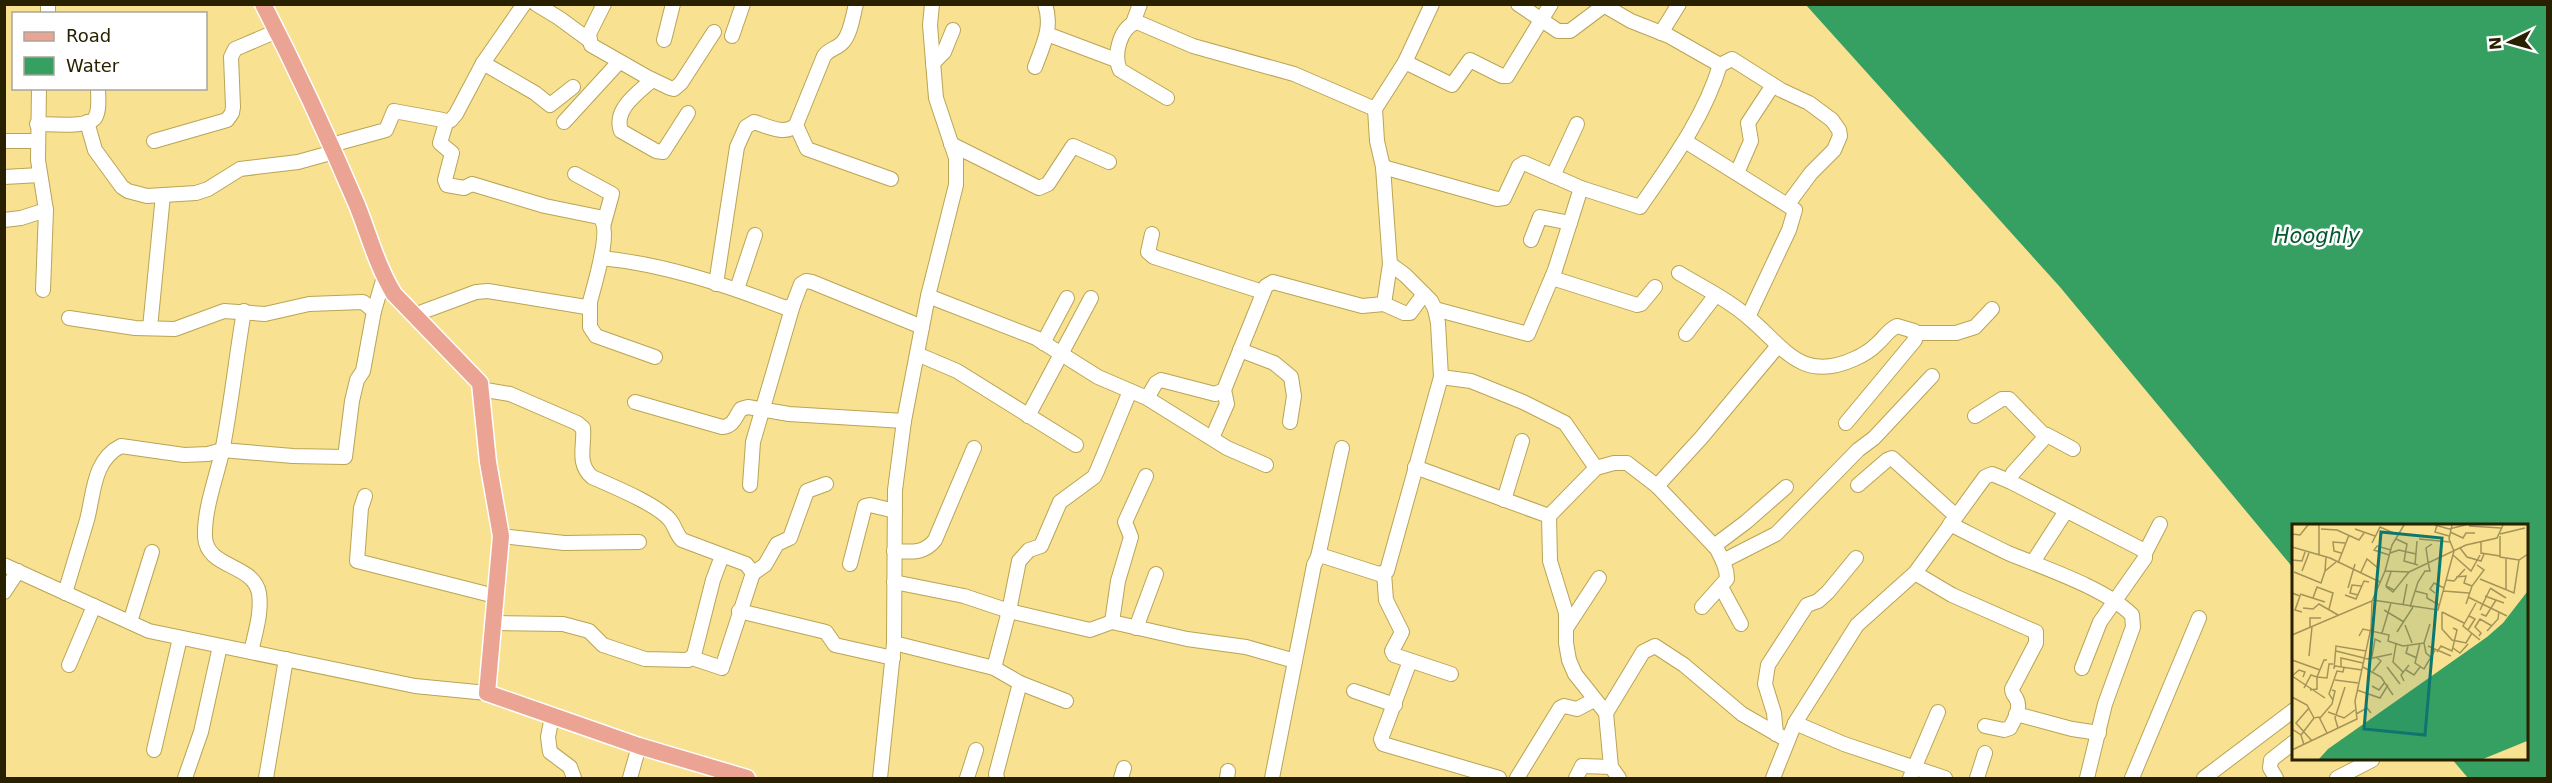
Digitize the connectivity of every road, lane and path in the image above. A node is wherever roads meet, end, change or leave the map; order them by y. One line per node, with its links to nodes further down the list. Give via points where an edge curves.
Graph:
1 (263, 4): 20 (main road)
2 (524, 4): 30 (street)
3 (536, 4): 16 (street)
4 (604, 4): 25 (street)
5 (673, 4): 26 (street)
6 (742, 4): 24 (street)
7 (856, 4): 47 (street, via 846,38 824,56)
8 (932, 4): 31 (street)
9 (1045, 4): 23 (street, via 1049,17)
10 (1140, 4): 18 (street)
11 (1432, 4): 29 (street)
12 (1518, 4): 17 (street)
13 (1551, 4): 17 (street)
14 (1679, 4): 22 (street)
15 (1606, 5): 17 (street, via 1570,31 1558,31); 22 (street, via 1636,24)
16 (562, 11): 25 (street)
17 (1540, 19): 29 (street, via 1507,76 1470,60 1452,85)
18 (1133, 23): 27 (street, via 1116,51); 40 (street, via 1193,46 1294,74)
19 (953, 30): 31 (street, via 944,52)
20 (277, 32): 50 (street, via 235,50 230,64 233,107 227,120); 53 (main road)
21 (714, 32): 34 (street, via 677,87)
22 (1661, 33): 32 (street)
23 (1047, 34): 27 (street); 33 (street)
24 (732, 36)
25 (589, 40): 28 (street, via 594,48)
26 (664, 40)
27 (1116, 60): 39 (street, via 1120,70)
28 (619, 62): 34 (street); 43 (street)
29 (1405, 62): 40 (street)
30 (483, 63): 36 (street, via 550,105); 44 (street, via 456,114)
31 (933, 63): 52 (street, via 936,98)
32 (1720, 65): 35 (street, via 1732,59); 51 (street)
33 (1035, 67)
34 (652, 80): 41 (street, via 623,109 621,131 663,152)
35 (1773, 85): 56 (street, via 1748,123 1751,141); 64 (street, via 1832,120 1840,136 1834,150)
36 (573, 87)
37 (39, 90): 45 (street)
38 (98, 90): 42 (street, via 97,116)
39 (1167, 98)
40 (1375, 109): 55 (street)
41 (688, 113)
42 (87, 122): 45 (street); 63 (street, via 94,150 122,187 137,194)
43 (564, 122)
44 (445, 123): 53 (street, via 394,111 386,130); 67 (street, via 440,143 453,153 447,185 465,188 472,184 599,217)
45 (37, 124): 49 (street)
46 (1577, 124): 59 (street)
47 (795, 125): 61 (street, via 807,149); 77 (street, via 785,131 754,122 746,127 736,147)
48 (4, 141): 49 (street)
49 (37, 141): 58 (street)
50 (154, 141)
51 (1685, 141): 56 (street); 62 (street, via 1640,207)
52 (951, 144): 54 (street, via 1039,188 1048,184 1073,146); 83 (street, via 956,158 956,185)
53 (332, 148): 63 (street, via 298,162 240,169 196,193); 75 (main road)
54 (1109, 162)
55 (1383, 167): 59 (street, via 1497,199 1504,198 1520,164); 73 (street)
56 (1737, 173): 64 (street)
57 (575, 174): 67 (street, via 612,194)
58 (40, 175): 60 (street); 65 (street)
59 (1553, 176): 62 (street)
60 (4, 177)
61 (891, 180)
62 (1581, 188): 68 (street)
63 (163, 195): 98 (street)
64 (1788, 204): 95 (street, via 1796,214)
65 (46, 210): 66 (street); 80 (street)
66 (4, 220)
67 (604, 223): 72 (street)
68 (1570, 223): 71 (street, via 1540,218); 76 (street)
69 (1152, 234): 81 (street, via 1148,252 1154,257)
70 (755, 235): 79 (street)
71 (1531, 240)
72 (601, 258): 77 (street, via 637,261); 87 (street)
73 (1390, 264): 82 (street); 88 (street)
74 (1679, 273): 84 (street)
75 (384, 277): 93 (street); 94 (main road)
76 (1552, 278): 78 (street, via 1637,305); 90 (street, via 1528,334)
77 (716, 284): 79 (street)
78 (1655, 286)
79 (737, 289): 89 (street, via 786,308)
80 (42, 290)
81 (1263, 292): 88 (street, via 1273,282 1362,306); 103 (street)
82 (1424, 294): 88 (street, via 1410,313); 90 (street)
83 (928, 296): 97 (street); 101 (street)
84 (1715, 296): 95 (street); 100 (street)
85 (1067, 298): 101 (street)
86 (1091, 298): 105 (street)
87 (590, 302): 94 (street, via 580,308 488,291); 106 (street, via 590,327 596,336)
88 (1384, 304)
89 (793, 305): 97 (street, via 801,284 812,282); 114 (street)
90 (1435, 309): 108 (street)
91 (1992, 309): 99 (street, via 1975,327 1956,333)
92 (244, 311): 93 (street, via 265,314 309,304 363,302); 98 (street, via 224,312 175,329); 127 (street)
93 (374, 311): 127 (street, via 363,371 352,401 345,457)
94 (414, 315): 109 (main road, via 480,382)
95 (1749, 317): 102 (street)
96 (69, 318): 98 (street)
97 (922, 327): 104 (street)
98 (150, 328)
99 (1916, 333): 102 (street, via 1894,327 1877,345 1854,359 1821,368 1808,366); 119 (street, via 1915,340)
100 (1686, 334)
101 (1043, 343): 105 (street)
102 (1777, 347): 136 (street)
103 (1240, 350): 110 (street); 118 (street, via 1274,363 1291,377 1294,396)
104 (917, 354): 115 (street, via 957,371); 117 (street)
105 (1062, 355): 111 (street); 115 (street)
106 (655, 357)
107 (1932, 376): 154 (street, via 1776,534)
108 (1441, 377): 129 (street); 130 (street, via 1471,381 1565,423)
109 (480, 389): 145 (main road); 151 (street, via 510,394 577,423 583,428 582,458 586,472 661,511 672,521 682,540)
110 (1224, 390): 112 (street, via 1215,394 1161,380); 121 (street, via 1227,404)
111 (1130, 391): 112 (street); 173 (street, via 1094,477 1060,502 1041,546 1029,550 1019,561)
112 (1147, 398): 121 (street)
113 (635, 402): 114 (street, via 722,427 734,422 741,409)
114 (762, 410): 117 (street); 134 (street, via 753,442)
115 (1028, 416): 123 (street)
116 (1975, 416): 120 (street, via 2002,399 2009,399)
117 (903, 420): 140 (street)
118 (1290, 422)
119 (1846, 423)
120 (2044, 436): 126 (street, via 2050,435); 132 (street)
121 (1212, 438): 128 (street)
122 (1522, 441): 139 (street)
123 (1076, 445)
124 (974, 448): 148 (street, via 930,547 920,552)
125 (1342, 448): 152 (street)
126 (2073, 449)
127 (222, 450): 167 (street, via 184,455 121,446 112,451 96,476); 184 (street, via 205,537 213,556 255,582 260,609)
128 (1266, 465)
129 (1415, 467): 139 (street); 159 (street)
130 (1596, 468): 136 (street, via 1627,463); 142 (street)
131 (1146, 476): 177 (street, via 1125,522 1131,537 1118,581)
132 (2009, 481): 141 (street); 143 (street, via 1987,474)
133 (826, 484): 161 (street, via 803,495 790,538 777,544 765,565)
134 (750, 485)
135 (1858, 485): 143 (street, via 1892,458)
136 (1657, 486): 147 (street)
137 (1786, 486): 147 (street)
138 (365, 496): 168 (street, via 357,561)
139 (1504, 500): 142 (street)
140 (895, 511): 148 (street); 156 (street, via 865,506)
141 (2067, 511): 150 (street); 155 (street)
142 (1549, 516): 179 (street, via 1550,561)
143 (1953, 520): 155 (street); 160 (street)
144 (2160, 524): 150 (street)
145 (501, 536): 146 (street, via 564,543); 168 (main road)
146 (639, 542)
147 (1714, 546): 154 (street)
148 (894, 551): 164 (street)
149 (152, 552): 175 (street)
150 (2145, 553): 169 (street)
151 (722, 556): 161 (street, via 746,564); 185 (street)
152 (1318, 557): 159 (street); 188 (street)
153 (1856, 558): 208 (street, via 1828,592 1807,605 1768,665 1766,684)
154 (1723, 561): 165 (street, via 1727,579)
155 (2033, 562): 169 (street)
156 (850, 564)
157 (4, 565): 158 (street)
158 (18, 571): 166 (street); 167 (street)
159 (1384, 573): 189 (street, via 1386,600 1401,632 1392,651)
160 (1915, 573): 203 (street, via 1952,595 2036,632 2036,643 2012,690 2018,701); 205 (street, via 1857,625)
161 (752, 574): 172 (street)
162 (1156, 574): 180 (street)
163 (1599, 578): 179 (street)
164 (894, 582): 173 (street, via 964,596); 182 (street)
165 (1721, 587): 171 (street); 178 (street)
166 (4, 592)
167 (65, 593): 170 (street)
168 (495, 596): 176 (main road)
169 (2114, 602): 192 (street, via 2100,622); 207 (street, via 2132,615 2133,627 2105,704)
170 (94, 606): 175 (street); 190 (street)
171 (1702, 607)
172 (739, 611): 185 (street, via 722,668); 186 (street, via 826,632 835,645)
173 (1009, 611): 177 (street, via 1090,630); 191 (street)
174 (2199, 618): 234 (street)
175 (130, 622): 181 (street)
176 (493, 622): 185 (street, via 563,624 589,631 603,645 645,659); 196 (main road)
177 (1112, 622): 180 (street)
178 (1741, 624)
179 (1567, 627): 197 (street, via 1569,660)
180 (1136, 628): 188 (street, via 1246,647)
181 (180, 638): 183 (street); 211 (street)
182 (894, 643): 186 (street); 191 (street)
183 (220, 646): 184 (street); 218 (street, via 201,732)
184 (251, 652): 187 (street)
185 (692, 658)
186 (892, 658): 223 (street)
187 (286, 659): 196 (street, via 415,686); 219 (street)
188 (1295, 661): 226 (street)
189 (1410, 661): 193 (street); 199 (street)
190 (69, 664)
191 (994, 668): 194 (street)
192 (2082, 668)
193 (1451, 674)
194 (1020, 683): 198 (street); 225 (street)
195 (1354, 691): 199 (street)
196 (487, 693): 204 (main road)
197 (1594, 700): 202 (street); 228 (street, via 1577,709 1560,708)
198 (1066, 701)
199 (1395, 705): 217 (street, via 1383,744)
200 (1938, 711): 216 (street)
201 (2292, 712): 235 (street)
202 (1606, 713): 208 (street, via 1643,652 1655,646 1742,714); 215 (street)
203 (2016, 714): 206 (street, via 2007,730); 207 (street)
204 (552, 716): 210 (main road); 220 (street, via 548,746 570,768)
205 (1795, 723): 208 (street); 216 (street)
206 (1984, 726)
207 (2099, 733): 233 (street)
208 (1782, 737): 230 (street)
209 (2292, 744): 236 (street, via 2271,760 2270,768)
210 (639, 746): 221 (street); 222 (main road)
211 (154, 750)
212 (976, 750): 224 (street)
213 (1985, 753): 232 (street)
214 (2372, 759): 237 (street)
215 (1615, 773): 229 (street, via 1582,766)
216 (1912, 774): 231 (street)
217 (1469, 775): 227 (street)
218 (185, 778)
219 (266, 778)
220 (574, 778)
221 (630, 778)
222 (747, 778)
223 (880, 778)
224 (967, 778)
225 (998, 778)
226 (1272, 778)
227 (1499, 778)
228 (1517, 778)
229 (1576, 778)
230 (1773, 778)
231 (1946, 778)
232 (1977, 778)
233 (2087, 778)
234 (2132, 778)
235 (2204, 778)
236 (2276, 778)
237 (2337, 778)

